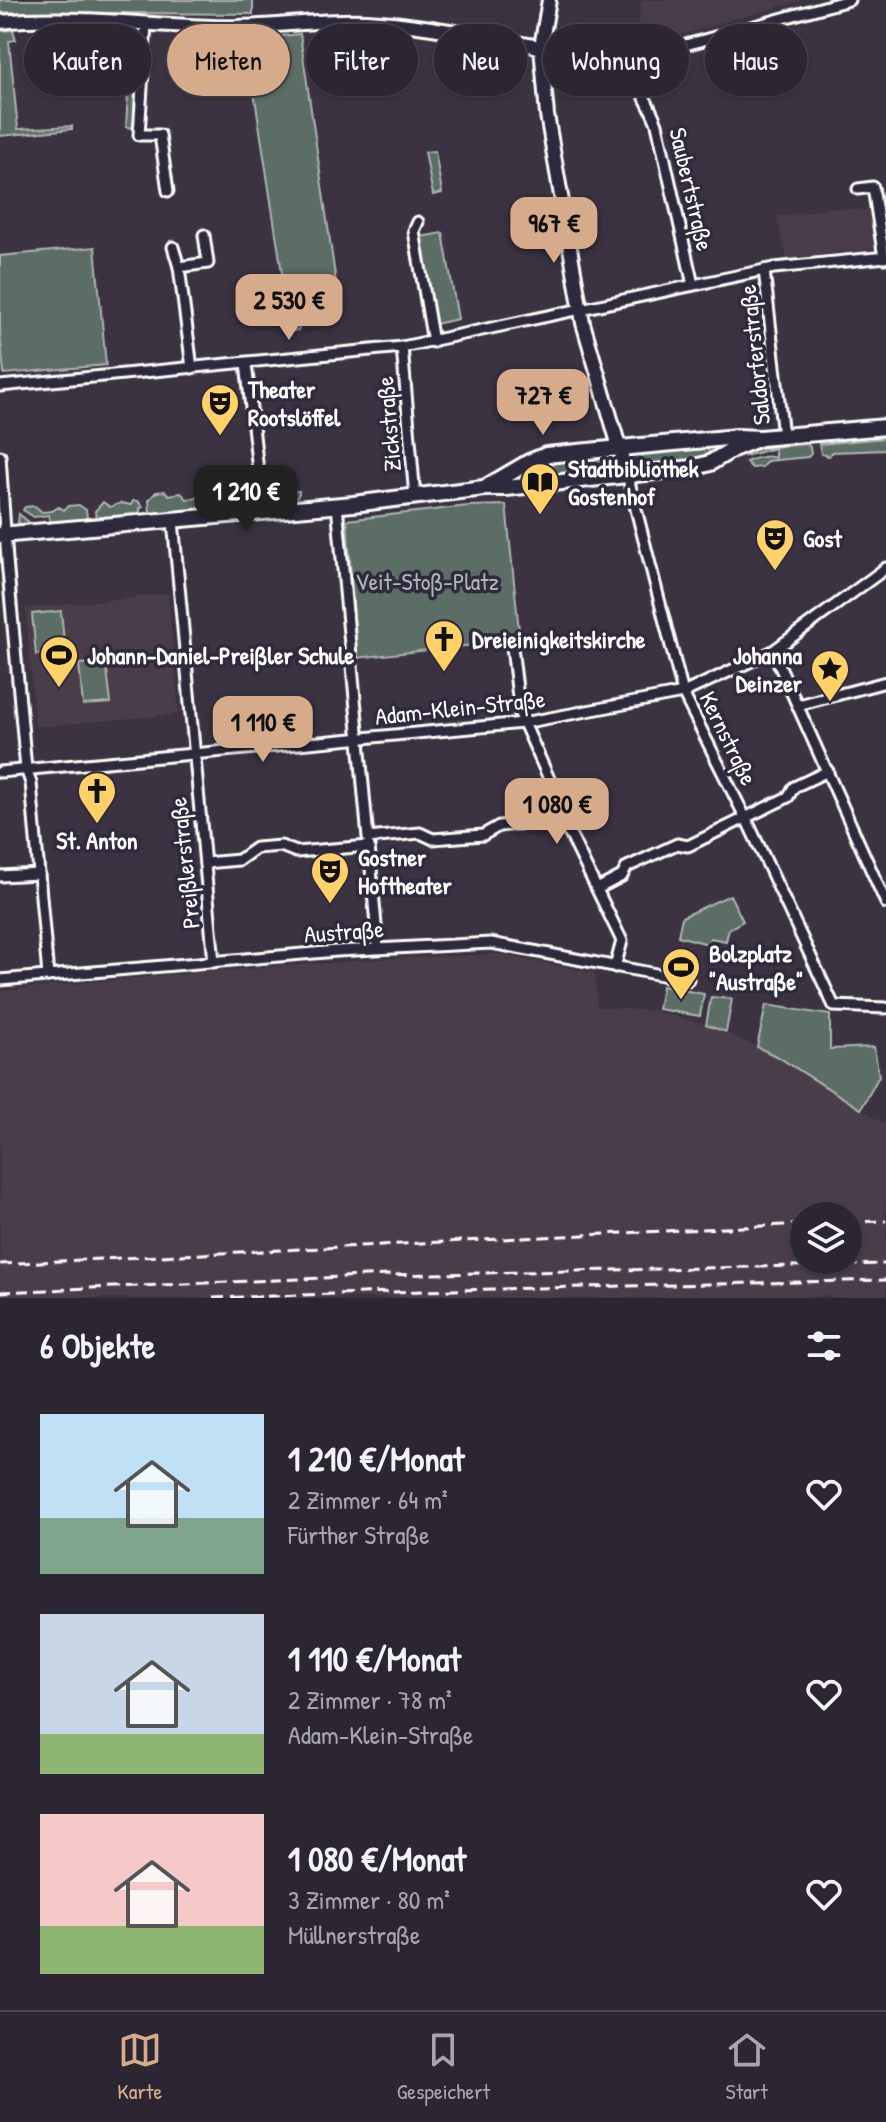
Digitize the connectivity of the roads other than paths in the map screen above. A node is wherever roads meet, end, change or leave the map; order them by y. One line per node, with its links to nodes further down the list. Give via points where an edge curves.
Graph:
1 (549, 0): 7 (street)
2 (849, 0): 6 (street)
3 (0, 22): 4 (street)
4 (146, 24)
5 (151, 24): 7 (street, via 231,28 368,21)
6 (689, 44)
7 (541, 47): 19 (street, via 544,96)
8 (141, 96): 11 (street, via 139,135 160,135)
9 (645, 96): 18 (street, Saubertstraße, via 657,124)
10 (858, 189): 15 (street, via 873,187)
11 (168, 191)
12 (418, 222): 20 (street, via 414,231)
13 (204, 235): 16 (street, via 208,263)
14 (173, 247): 16 (street)
15 (885, 258): 17 (street)
16 (179, 267): 23 (street)
17 (764, 270): 18 (street); 26 (street, Saldorferstraße)
18 (693, 285): 19 (street)
19 (580, 308): 20 (street); 29 (street)
20 (433, 342): 21 (street)
21 (402, 347): 22 (street); 37 (street, Zickstraße)
22 (246, 363): 23 (street); 34 (street)
23 (192, 368): 24 (street)
24 (0, 386)
25 (886, 427): 26 (main road)
26 (783, 436): 27 (main road)
27 (760, 438): 28 (main road); 32 (main road)
28 (706, 441): 29 (main road); 32 (main road, via 715,450)
29 (619, 449): 31 (main road); 33 (street)
30 (0, 456): 40 (street)
31 (537, 459): 35 (main road, via 535,470); 36 (main road)
32 (713, 462): 33 (main road)
33 (627, 474): 35 (main road); 45 (street, Kernstraße)
34 (259, 480)
35 (543, 484): 36 (main road)
36 (484, 488): 37 (main road)
37 (415, 497): 38 (main road)
38 (337, 505): 39 (main road); 48 (street)
39 (173, 521): 40 (main road); 49 (street, Preißlerstraße)
40 (3, 535): 50 (street)
41 (886, 568): 43 (street, Adam-Klein-Straße)
42 (512, 647): 47 (street)
43 (773, 651): 45 (street, Adam-Klein-Straße); 46 (street)
44 (886, 682): 46 (street)
45 (683, 693): 47 (street, Adam-Klein-Straße); 53 (street, Kernstraße)
46 (798, 705): 51 (street)
47 (523, 723): 48 (street, Adam-Klein-Straße); 54 (street, via 559,801)
48 (359, 738): 49 (street, Adam-Klein-Straße); 55 (street)
49 (193, 754): 50 (street, Adam-Klein-Straße); 56 (street, Preißlerstraße)
50 (26, 769): 52 (street, Adam-Klein-Straße); 57 (street)
51 (828, 771): 53 (street); 60 (street)
52 (0, 772)
53 (746, 818): 59 (street, via 627,867 622,876); 67 (street, Kernstraße, via 834,1006)
54 (559, 820): 55 (street, via 499,826 483,835 433,839 420,833); 59 (street)
55 (369, 842): 56 (street, via 296,852 281,846 256,848 239,860); 61 (street)
56 (205, 863): 62 (street, Preißlerstraße)
57 (39, 874): 58 (street); 64 (street)
58 (0, 876)
59 (597, 889): 63 (street, via 622,941)
60 (885, 897)
61 (378, 948): 62 (street, Austraße); 63 (street, Austraße, via 491,943)
62 (214, 962): 64 (street, Austraße)
63 (615, 967): 66 (street, Austraße)
64 (48, 976): 65 (street, Austraße)
65 (0, 980)
66 (688, 980)
67 (886, 1008)

